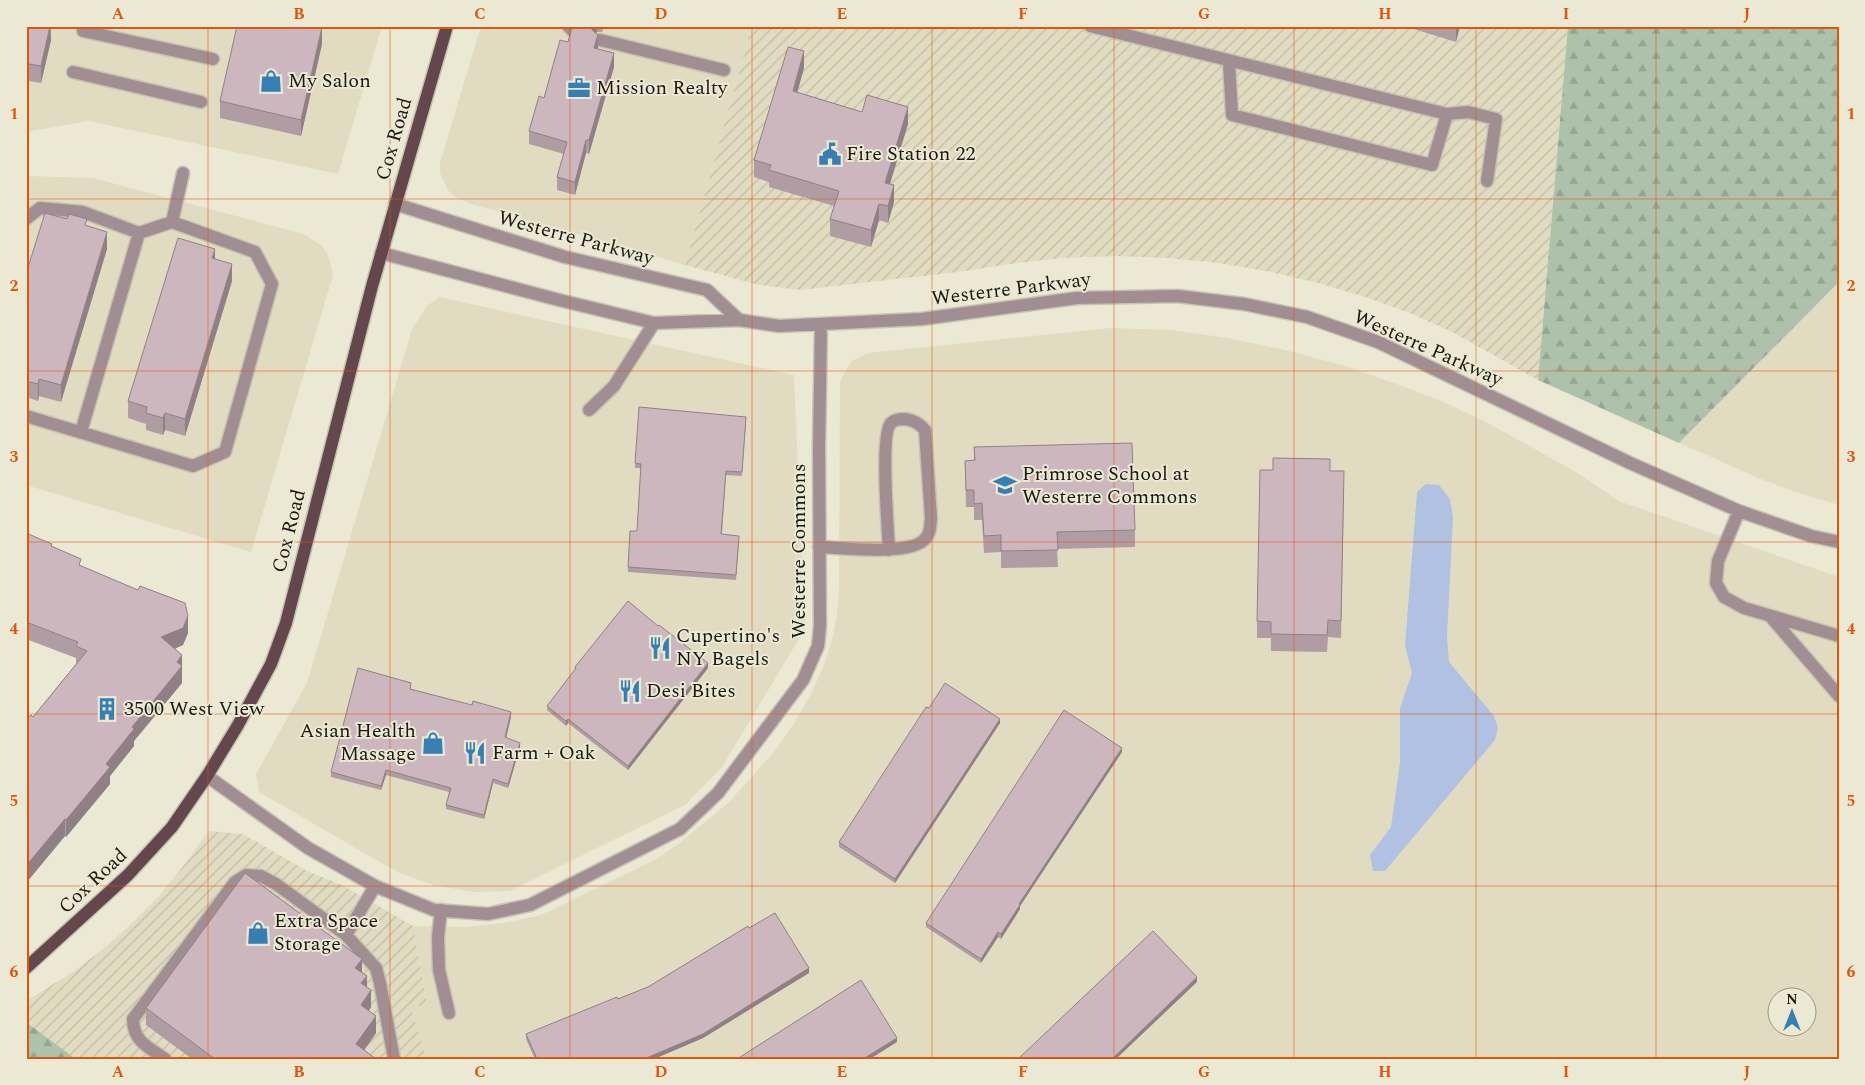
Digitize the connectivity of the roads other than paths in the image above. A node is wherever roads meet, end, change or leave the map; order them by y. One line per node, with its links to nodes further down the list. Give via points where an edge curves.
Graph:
1 (447, 26): 13 (main road, Cox Road)
2 (1090, 26): 6 (street)
3 (82, 30): 5 (street)
4 (600, 40): 7 (street)
5 (213, 59)
6 (1229, 62): 10 (street); 10 (street, via 1232,115 1432,165)
7 (724, 70)
8 (72, 72): 9 (street)
9 (201, 102)
10 (1447, 114): 12 (street, via 1468,112 1496,119)
11 (183, 173): 15 (street)
12 (1488, 181)
13 (395, 204): 17 (main road, Cox Road); 18 (street, Westerre Parkway, via 565,257 707,290)
14 (26, 220): 16 (street, via 40,208 83,212)
15 (172, 222): 16 (street); 23 (street, via 255,252 272,284 225,452 193,466)
16 (139, 233): 23 (street)
17 (381, 254): 19 (street, Westerre Parkway); 31 (main road, Cox Road, via 286,622 271,664)
18 (739, 320): 19 (street, Westerre Parkway); 20 (street, Westerre Parkway, via 779,326)
19 (654, 323): 21 (street, via 614,386)
20 (821, 325): 24 (street, Westerre Parkway, via 922,319 1076,298 1177,296 1244,304 1307,317 1378,342 1630,464); 26 (street, Westerre Commons)
21 (590, 410)
22 (26, 416): 23 (street)
23 (81, 432)
24 (1739, 511): 25 (street, Westerre Parkway, via 1811,536); 28 (street, via 1718,561 1716,584 1724,597 1744,608)
25 (1839, 542)
26 (819, 547): 27 (street); 33 (street, Westerre Commons, via 820,626 813,658 803,680 712,799 680,829 530,905 488,914)
27 (889, 550): 27 (street, via 917,546 930,531 925,430 906,419 890,423 886,440)
28 (1770, 616): 29 (street); 30 (street)
29 (1839, 636)
30 (1839, 696)
31 (207, 776): 32 (street, Westerre Commons, via 308,848); 35 (main road, Cox Road, via 172,827 128,876)
32 (375, 886): 33 (street, Westerre Commons); 34 (street)
33 (441, 910): 36 (street, via 439,970)
34 (346, 935): 37 (street, via 261,876 246,875 235,882 133,1019 133,1031 142,1043); 38 (street, via 376,968)
35 (26, 968)
36 (449, 1013)
37 (165, 1059)
38 (394, 1059)

